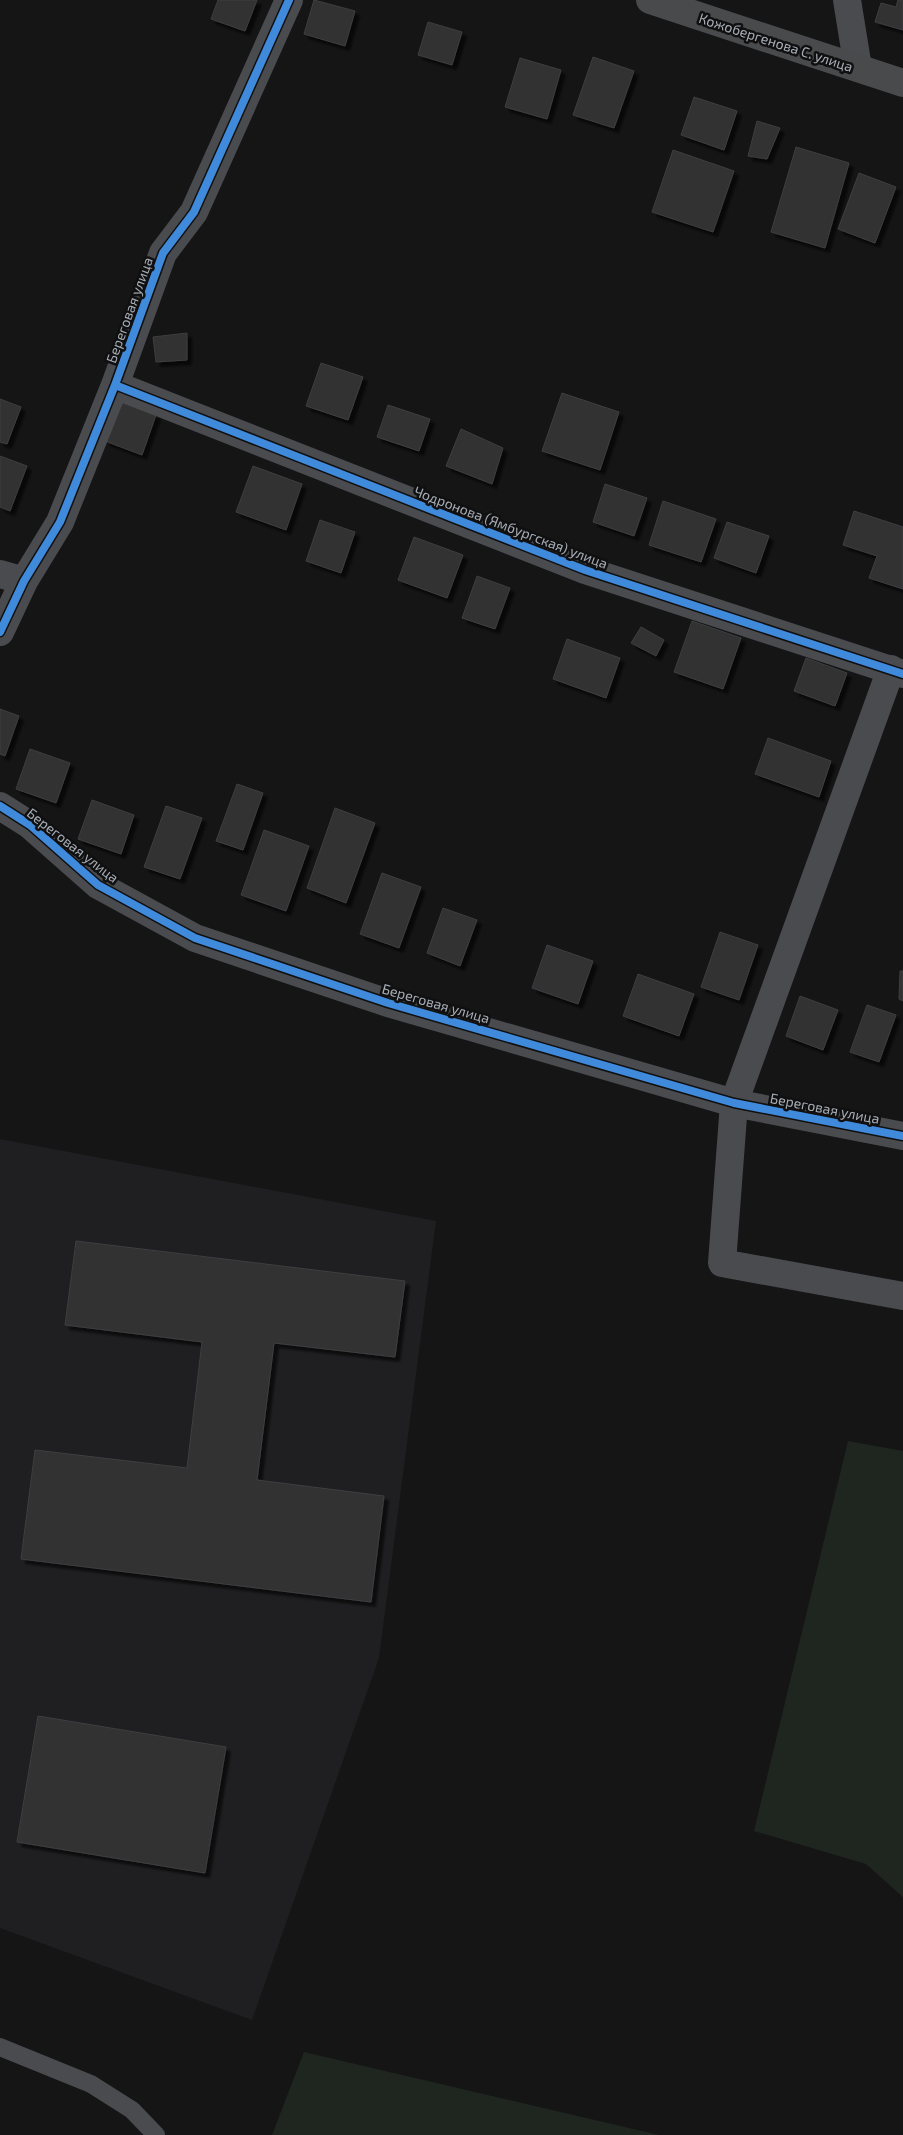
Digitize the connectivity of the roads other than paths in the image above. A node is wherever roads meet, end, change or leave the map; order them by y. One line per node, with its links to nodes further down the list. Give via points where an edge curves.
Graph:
1 (289, 0): 6 (street, Береговая улица, via 194,212 163,253)
2 (650, 0): 4 (main road, Кожобергенова С. улица)
3 (847, 0): 4 (street)
4 (858, 68): 5 (main road, Кожобергенова С. улица)
5 (903, 83)
6 (115, 385): 7 (street, Береговая улица, via 60,522); 9 (street, Чодронова (Ямбургская) улица, via 585,570)
7 (12, 578): 8 (street, Береговая улица)
8 (0, 632)
9 (897, 672): 11 (street)
10 (0, 806): 11 (street, Береговая улица, via 30,825 98,885 195,938 388,1003)
11 (734, 1103): 12 (street, Береговая улица); 13 (street, via 722,1263)
12 (903, 1136)
13 (903, 1296)
14 (0, 2047): 15 (lane, via 91,2084 132,2110)
15 (156, 2135)

